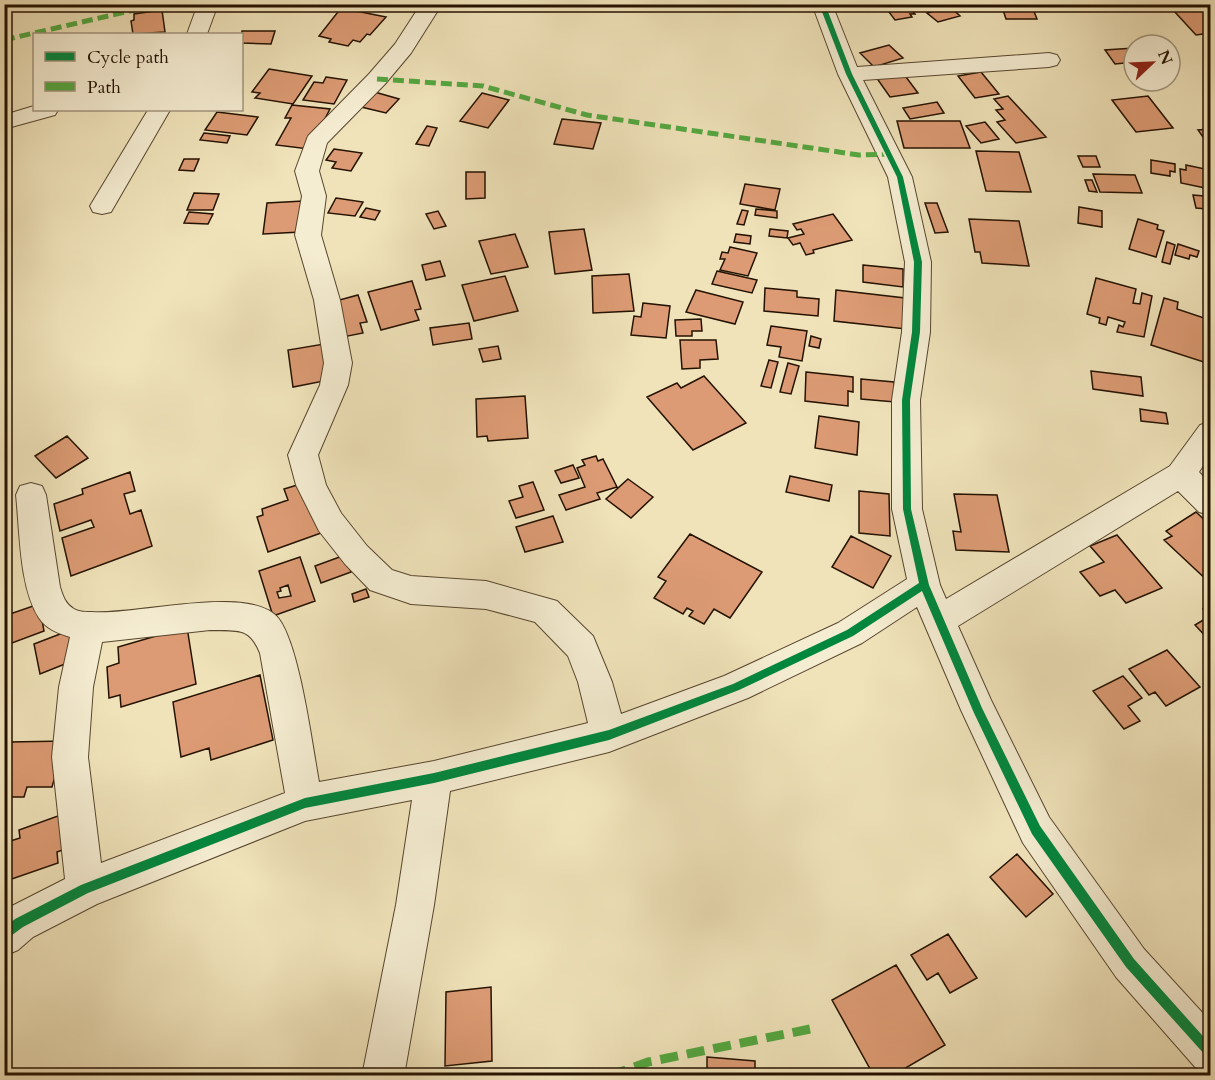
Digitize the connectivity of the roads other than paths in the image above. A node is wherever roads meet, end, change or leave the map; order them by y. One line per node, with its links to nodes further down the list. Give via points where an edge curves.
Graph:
1 (208, 4): 4 (street)
2 (432, 4): 18 (street, via 377,79 316,141 307,171 314,196 308,235 327,300 338,363 334,385 303,455 311,485 330,522 381,580 411,590 486,595 545,611 581,647)
3 (822, 4): 6 (street)
4 (198, 33)
5 (1049, 60): 6 (street)
6 (849, 74): 15 (street, via 900,177 918,262 915,332 906,400 907,509)
7 (43, 111): 9 (street)
8 (158, 111): 10 (street)
9 (4, 122)
10 (102, 206)
11 (1210, 433): 12 (street)
12 (1181, 474): 14 (street); 16 (street)
13 (31, 495): 17 (street, via 51,609 63,621)
14 (1210, 503)
15 (924, 585): 16 (street); 18 (street, via 850,633 736,687)
16 (938, 621): 23 (street, via 1036,830 1130,963)
17 (88, 629): 20 (street, via 210,616 256,619 267,629 277,653); 21 (street, via 76,687 70,757)
18 (609, 735): 19 (street)
19 (434, 778): 20 (street); 24 (street)
20 (305, 803): 21 (street)
21 (85, 890): 22 (street, via 19,923)
22 (4, 936)
23 (1210, 1053)
24 (383, 1076)

